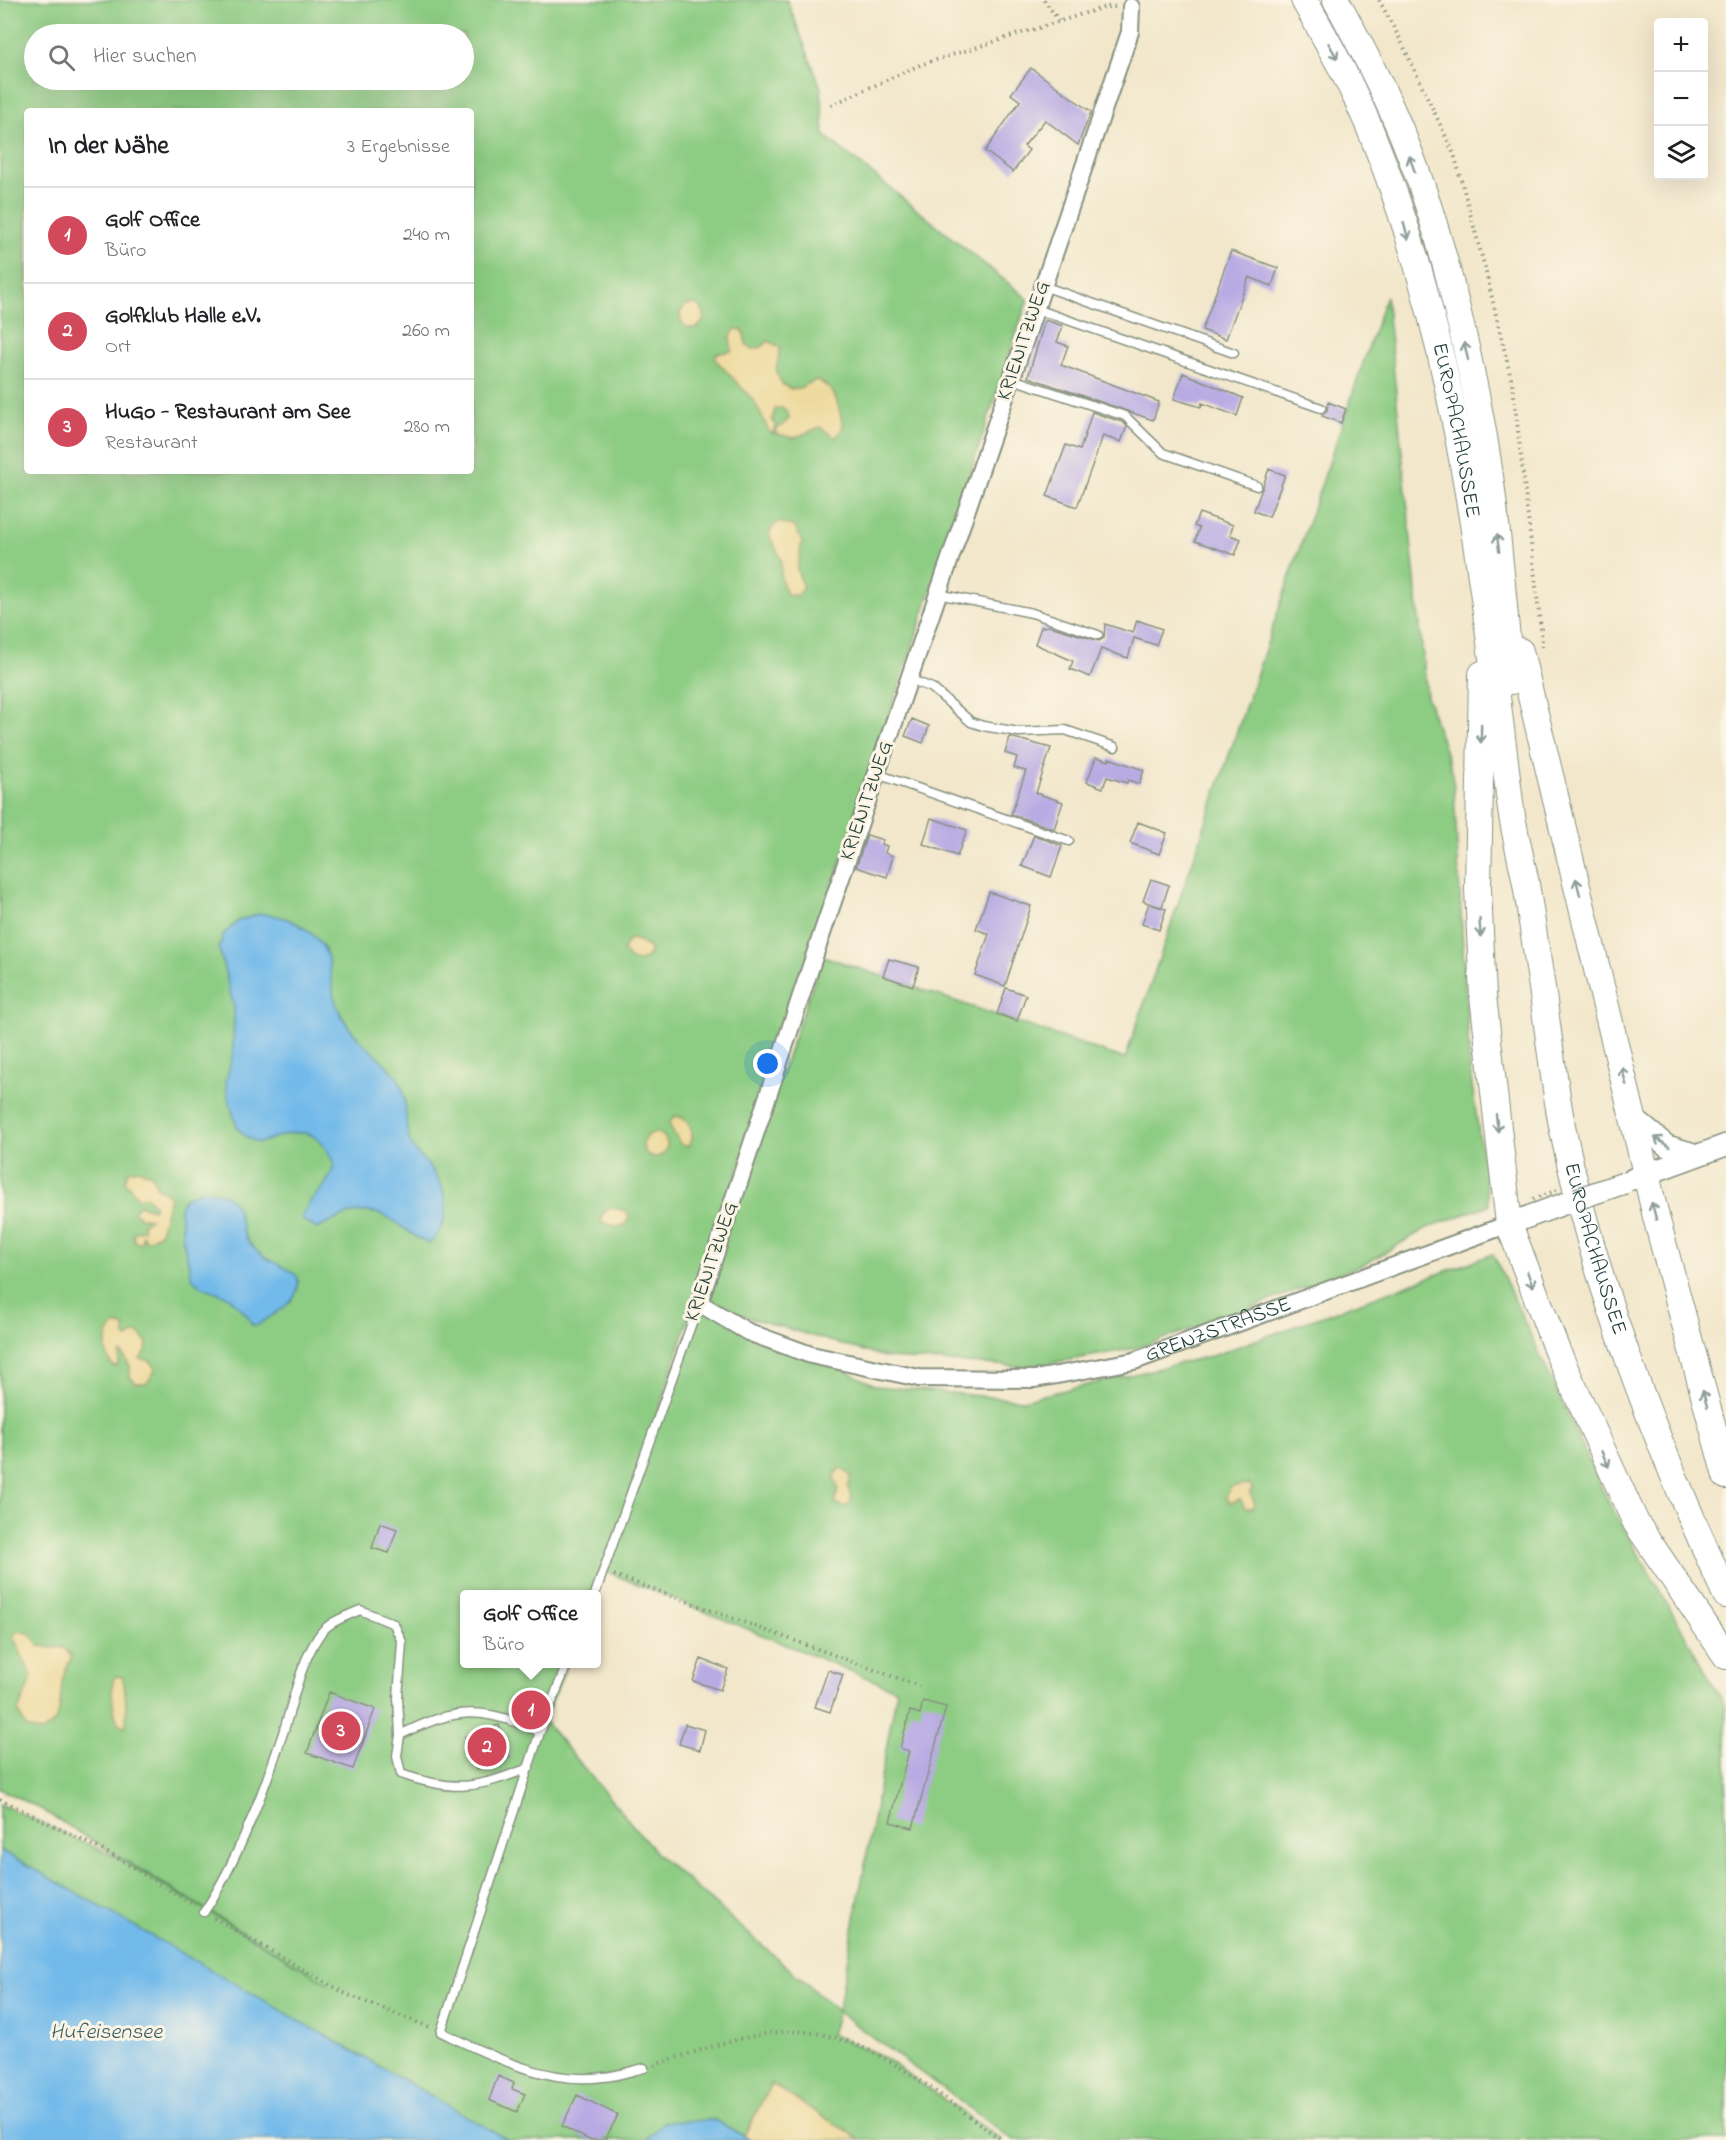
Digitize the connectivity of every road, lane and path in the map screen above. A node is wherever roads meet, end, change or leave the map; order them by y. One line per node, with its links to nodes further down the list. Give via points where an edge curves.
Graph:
1 (1044, 0): 6 (path)
2 (1304, 0): 15 (main road, EUROPACHAUSSEE, one-way to 15, via 1372,134 1400,211 1432,316 1467,492)
3 (1336, 0): 15 (main road, EUROPACHAUSSEE, one-way to 3, via 1480,416 1457,312 1425,199 1398,124)
4 (1378, 0): 17 (path, via 1454,154 1485,268 1512,387)
5 (1131, 7): 6 (path, via 1105,7); 8 (street, KRIENITZWEG, via 1130,32)
6 (1059, 21): 7 (path, via 920,65)
7 (831, 105)
8 (1043, 286): 9 (street, KRIENITZWEG); 10 (lane)
9 (1036, 309): 11 (street, KRIENITZWEG); 12 (lane)
10 (1234, 353)
11 (1012, 379): 13 (lane, via 1125,416 1163,453); 14 (street, KRIENITZWEG)
12 (1321, 408)
13 (1257, 486)
14 (938, 594): 16 (lane, via 1032,613); 18 (street, KRIENITZWEG)
15 (1496, 607): 22 (main road, one-way to 15, via 1524,663); 26 (main road, one-way to 26, via 1481,694 1478,901 1484,1007); 31 (main road, EUROPACHAUSSEE, via 1524,806 1526,885 1564,1132 1597,1261 1648,1412)
16 (1098, 635)
17 (1544, 655)
18 (909, 679): 19 (lane, via 932,688 977,724 1019,732 1065,730); 20 (street, KRIENITZWEG)
19 (1115, 747)
20 (877, 774): 21 (lane); 27 (street, KRIENITZWEG)
21 (1069, 841)
22 (1634, 1118): 24 (street, one-way to 22, via 1667,1146); 25 (main road)
23 (1726, 1145): 24 (street, GRENZSTRASSE)
24 (1697, 1155): 25 (street, GRENZSTRASSE)
25 (1634, 1179): 26 (street, GRENZSTRASSE, bridge); 28 (main road, one-way to 25)
26 (1509, 1224): 27 (street, GRENZSTRASSE, via 1134,1361 1035,1379 919,1378 811,1355 748,1332); 32 (main road, one-way to 32, via 1557,1351 1636,1523)
27 (699, 1303): 29 (lane, KRIENITZWEG)
28 (1726, 1476)
29 (604, 1571): 30 (lane, KRIENITZWEG); 34 (path)
30 (597, 1590)
31 (1726, 1595)
32 (1726, 1656)
33 (565, 1668): 35 (lane)
34 (920, 1686)
35 (540, 1732): 36 (lane, via 481,1712 428,1721); 37 (lane)
36 (400, 1735): 37 (lane, via 397,1756 401,1774 425,1783 453,1787 484,1785); 39 (lane, via 402,1642 394,1624 360,1610 333,1622 318,1636 300,1676 262,1791 222,1886)
37 (529, 1768): 40 (lane)
38 (0, 1799): 39 (path, via 116,1857)
39 (204, 1912): 40 (path, via 346,1994)
40 (441, 2032): 41 (lane, via 528,2069 560,2076 602,2078)
41 (644, 2068): 42 (path, via 743,2038 784,2031 831,2034 880,2055)
42 (1002, 2140)

